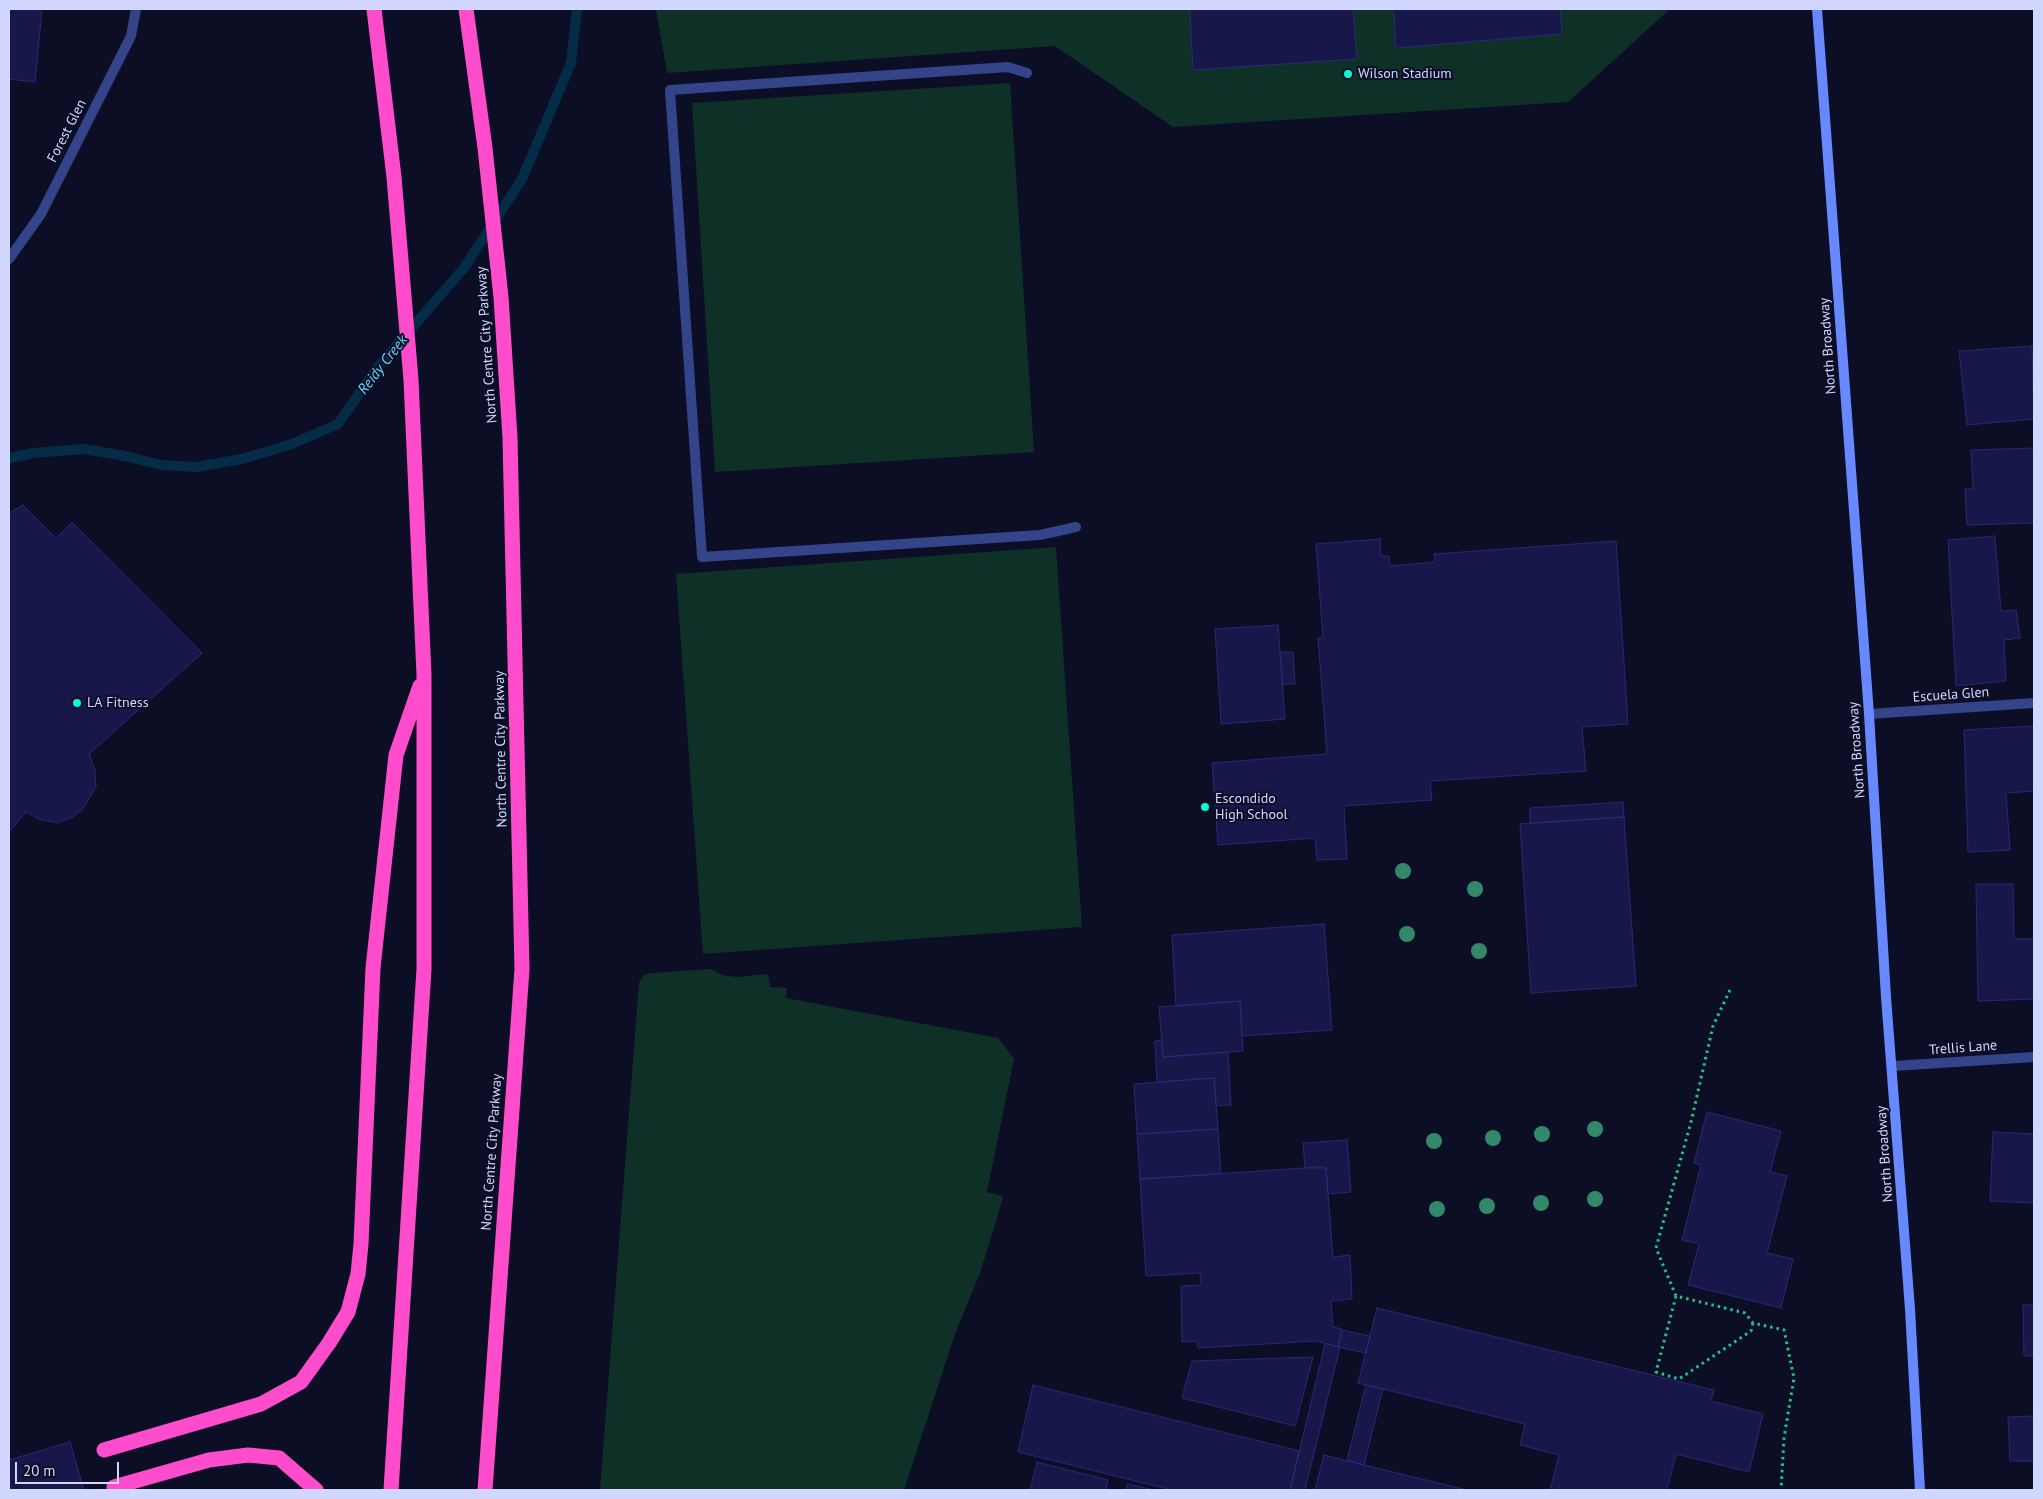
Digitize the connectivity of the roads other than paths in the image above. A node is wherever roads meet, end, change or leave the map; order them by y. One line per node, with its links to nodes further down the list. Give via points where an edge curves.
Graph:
1 (136, 9): 6 (street, Forest Glen, via 131,36 45,206)
2 (374, 9): 8 (highway, via 394,177 411,380)
3 (466, 9): 17 (highway, North Centre City Parkway, via 501,297 510,438 522,969)
4 (1817, 9): 10 (main road, North Broadway)
5 (1026, 73): 7 (street, via 1008,67 670,90 702,557 1040,535)
6 (9, 259)
7 (1076, 527)
8 (424, 675): 13 (highway, via 396,755 373,968 361,1244 358,1274 348,1312 301,1382 261,1404); 16 (highway, via 424,969)
9 (2034, 703): 10 (street, Escuela Glen)
10 (1869, 714): 12 (main road, North Broadway)
11 (2034, 1057): 12 (street, Trellis Lane)
12 (1893, 1066): 18 (main road, North Broadway)
13 (104, 1450)
14 (114, 1487): 15 (highway, via 209,1460 248,1455 279,1458)
15 (316, 1490)
16 (391, 1490)
17 (485, 1490)
18 (1920, 1490)

